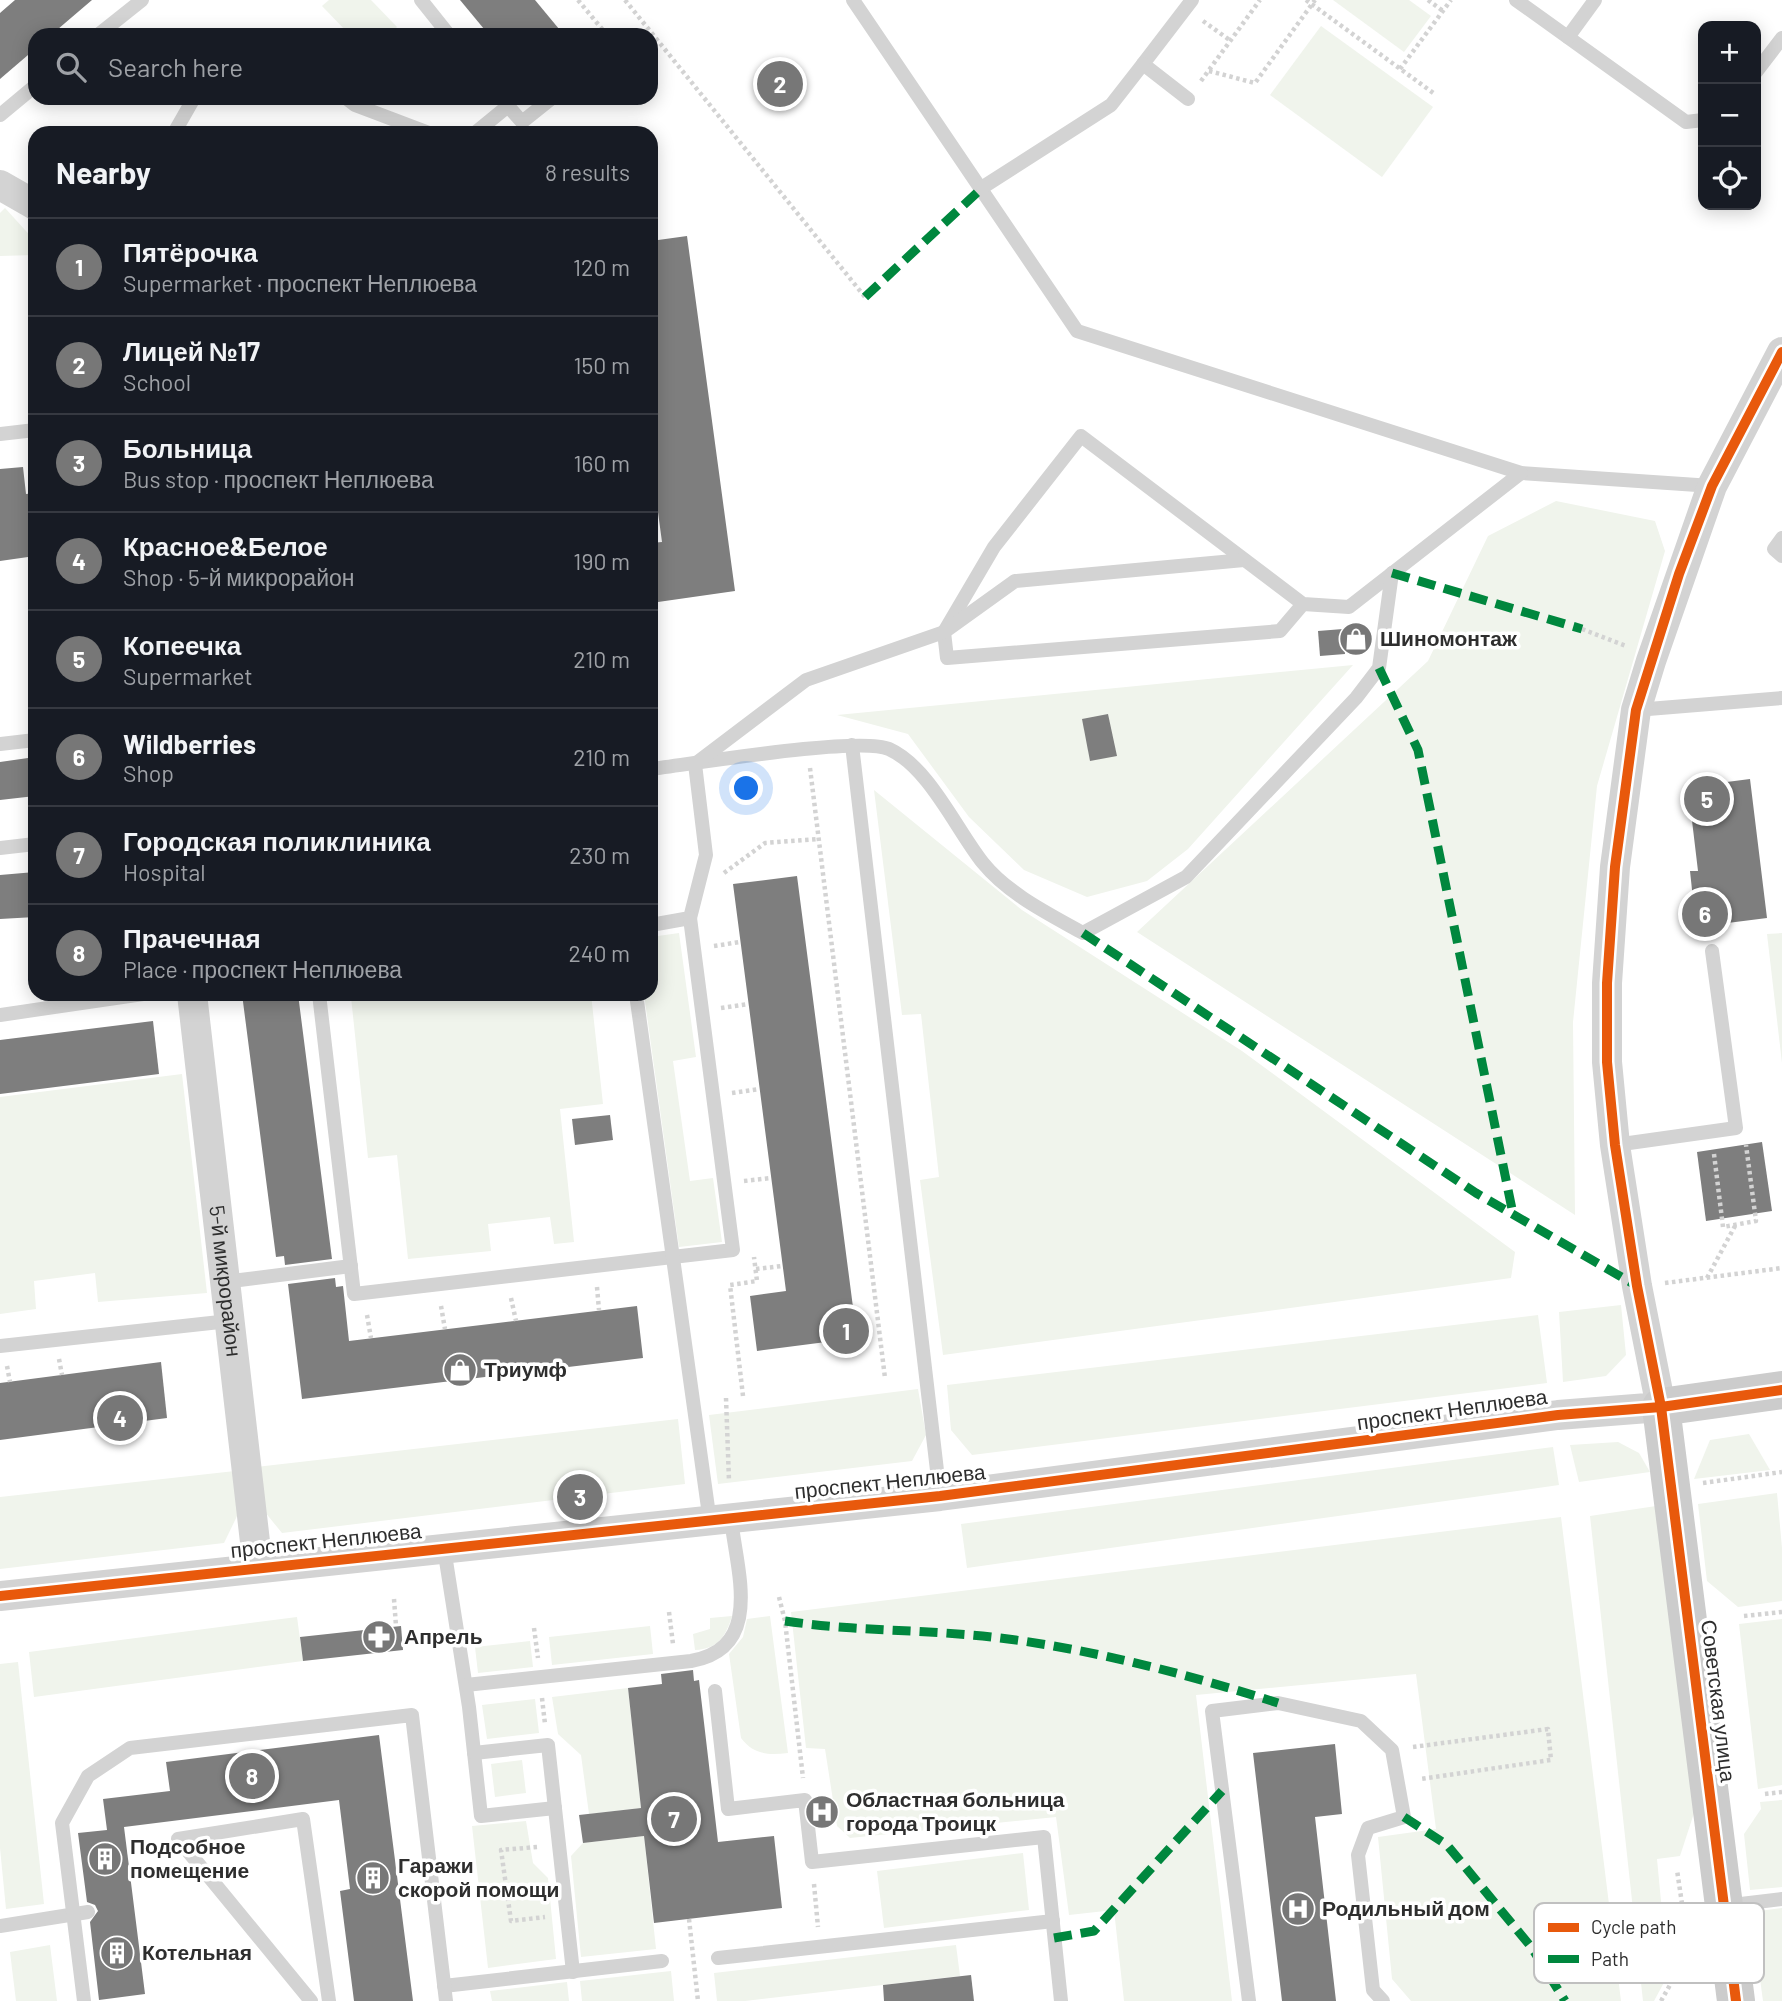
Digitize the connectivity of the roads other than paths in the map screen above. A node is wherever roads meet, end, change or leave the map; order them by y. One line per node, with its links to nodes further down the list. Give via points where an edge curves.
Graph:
1 (142, 0): 7 (lane)
2 (421, 0): 8 (lane)
3 (853, 0): 26 (lane)
4 (1516, 0): 9 (lane)
5 (1595, 0): 9 (lane)
6 (1189, 4): 11 (lane)
7 (108, 28)
8 (443, 28)
9 (1568, 37): 21 (lane, via 1686,122)
10 (1782, 38): 12 (lane)
11 (1143, 64): 14 (lane); 26 (lane, via 1111,105)
12 (1761, 65)
13 (28, 92): 20 (lane)
14 (1188, 99)
15 (190, 105): 22 (lane)
16 (355, 105): 23 (lane)
17 (502, 105): 24 (lane)
18 (508, 105): 19 (lane, via 522,122)
19 (543, 105)
20 (0, 115)
21 (1698, 121)
22 (178, 126)
23 (410, 126)
24 (482, 126)
25 (0, 185): 27 (street)
26 (982, 187): 31 (lane, via 1077,331)
27 (28, 201)
28 (1782, 352): 32 (street)
29 (28, 431): 30 (lane)
30 (0, 434)
31 (1521, 473): 32 (lane); 36 (lane)
32 (1713, 486): 40 (street, via 1679,574)
33 (1782, 538): 34 (lane, via 1774,549)
34 (1782, 555)
35 (1244, 560): 37 (lane); 38 (lane, via 1015,581); 38 (lane, via 1081,436 994,547)
36 (1392, 573): 37 (lane, via 1349,607); 43 (lane, via 1379,668 1356,698 1186,877 1083,933 1032,904 984,865 915,767 888,748)
37 (1303, 604): 38 (lane, via 1280,631 975,656 947,658)
38 (944, 632): 44 (lane, via 806,680)
39 (1782, 698): 40 (lane)
40 (1636, 710): 56 (street, via 1615,867 1607,983 1607,1062)
41 (28, 741): 42 (lane)
42 (0, 744)
43 (852, 745): 44 (lane); 64 (lane)
44 (695, 764): 45 (lane); 48 (lane, via 706,855)
45 (658, 768)
46 (28, 845): 47 (lane)
47 (0, 848)
48 (690, 918): 49 (lane); 57 (lane, via 733,1250)
49 (658, 924)
50 (1713, 951): 56 (lane, via 1736,1128)
51 (95, 1001): 55 (lane)
52 (193, 1001): 59 (street, 5-й микрорайон)
53 (320, 1001): 58 (lane)
54 (637, 1001): 57 (lane)
55 (0, 1015)
56 (1615, 1145): 63 (street)
57 (673, 1259): 58 (lane, via 354,1294); 65 (lane)
58 (351, 1266): 59 (lane)
59 (224, 1282): 60 (street, 5-й микрорайон)
60 (229, 1321): 61 (lane); 67 (street, 5-й микрорайон)
61 (0, 1346)
62 (1782, 1390): 63 (street, проспект Неплюева)
63 (1661, 1407): 64 (street, проспект Неплюева, via 1558,1415); 74 (street, Советская улица)
64 (940, 1496): 65 (street, проспект Неплюева)
65 (720, 1520): 66 (street, проспект Неплюева); 69 (lane, via 741,1603 736,1632 719,1653 706,1659)
66 (444, 1548): 67 (street, проспект Неплюева); 69 (lane)
67 (258, 1568): 68 (street, проспект Неплюева)
68 (0, 1596)
69 (466, 1685): 71 (lane)
70 (715, 1691): 78 (lane, via 728,1809 805,1800 812,1862 1044,1837)
71 (474, 1753): 72 (lane, via 548,1745); 72 (lane, via 481,1816)
72 (555, 1808): 82 (lane)
73 (1782, 1899): 75 (lane)
74 (1724, 1903)
75 (1749, 1903)
76 (88, 1912): 77 (lane)
77 (72, 1915): 79 (lane); 84 (lane, via 62,1822 88,1776 130,1748 412,1715); 85 (lane)
78 (1053, 1921): 80 (lane); 88 (lane)
79 (0, 1926)
80 (718, 1958)
81 (662, 1961): 82 (lane)
82 (573, 1972): 84 (lane)
83 (1734, 1983): 91 (street, Советская улица)
84 (445, 1994)
85 (84, 2001)
86 (311, 2001): 87 (lane, via 178,1839 303,1819)
87 (329, 2001)
88 (1061, 2001)
89 (1249, 2001): 90 (lane, via 1212,1711 1278,1703 1361,1721 1392,1750 1404,1816 1368,1828 1358,1855 1373,1990)
90 (1383, 2001)
91 (1736, 2001)

